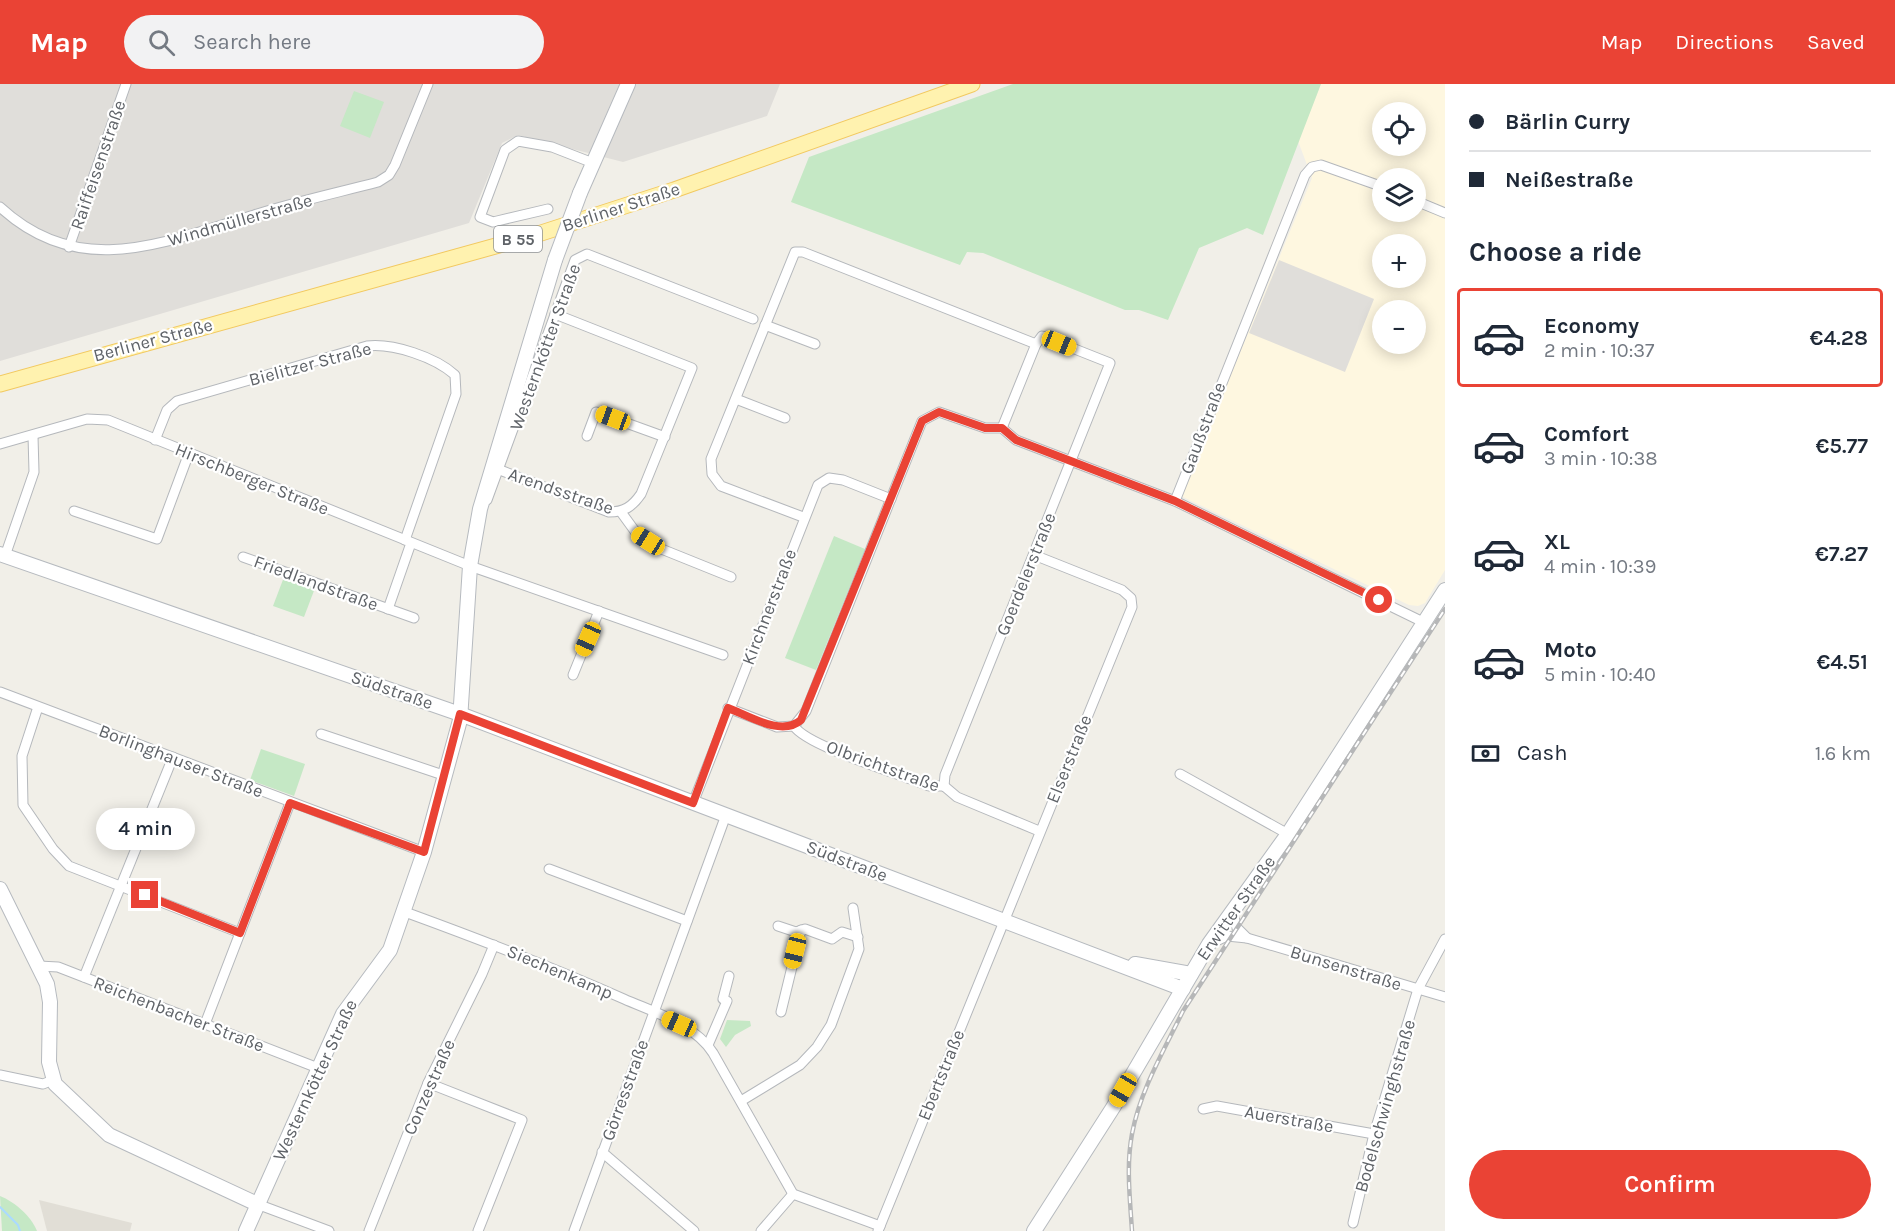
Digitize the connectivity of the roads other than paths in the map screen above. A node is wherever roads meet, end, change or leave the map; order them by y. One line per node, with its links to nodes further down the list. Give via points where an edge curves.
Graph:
1 (126, 84): 11 (street, Raiffeisenstraße)
2 (428, 84): 11 (street, Windmüllerstraße, via 396,165 389,176 378,182 143,248 106,251)
3 (628, 84): 5 (main road, Westernkötter Straße)
4 (972, 84): 17 (main road, Berliner Straße / B 55, via 535,235)
5 (593, 163): 9 (street, via 552,147 518,141 505,150 480,217 493,222); 33 (main road, Westernkötter Straße, bridge, via 555,260)
6 (1372, 183): 32 (street, Gaußstraße, via 1333,167 1312,167 1305,175)
7 (1426, 205): 10 (street)
8 (0, 207): 11 (street, Windmüllerstraße, via 35,233)
9 (548, 209)
10 (1445, 213)
11 (69, 247)
12 (555, 314): 13 (street, Westernkötter Straße, via 575,260 587,254); 25 (street, Arendsstraße, via 692,368); 30 (street, Westernkötter Straße)
13 (753, 319)
14 (765, 325): 15 (street); 16 (street, via 795,252 803,252); 20 (street)
15 (814, 344)
16 (1036, 344): 22 (street); 29 (street, Goerdelerstraße, via 1042,336 1110,363)
17 (54, 366): 18 (main road, Berliner Straße / B 55); 19 (main road, Berliner Straße / B 55)
18 (0, 375)
19 (0, 384)
20 (736, 399): 21 (street); 36 (street, via 711,459 712,474 721,486)
21 (785, 418)
22 (1002, 428): 29 (street, via 1016,440); 31 (street, via 985,428 948,414 931,415 922,421)
23 (33, 436): 26 (street, Hirschberger Straße, via 98,418); 27 (street, Hirschberger Straße); 38 (street, via 34,472)
24 (587, 436): 25 (street, via 596,412)
25 (665, 437): 35 (street, Arendsstraße, via 641,494 635,504)
26 (154, 440): 28 (street, Hirschberger Straße); 37 (street, Bielitzer Straße, via 167,410 177,401 367,346 393,346 455,375 456,394)
27 (0, 444)
28 (189, 453): 34 (street, via 157,540); 37 (street, Hirschberger Straße)
29 (1070, 462): 32 (street); 39 (street, Goerdelerstraße)
30 (500, 470): 33 (street, Westernkötter Straße, via 491,496); 35 (street, Arendsstraße, via 609,512)
31 (891, 499): 36 (street, Kirchnerstraße, via 829,478 818,485); 54 (street, via 806,711)
32 (1175, 501): 47 (street)
33 (480, 509): 41 (main road, Westernkötter Straße)
34 (74, 511)
35 (621, 512): 42 (street, Arendsstraße, via 637,534 659,548)
36 (803, 517): 52 (street, Kirchnerstraße)
37 (408, 541): 41 (street, Hirschberger Straße); 44 (street, Friedlandstraße)
38 (3, 555): 53 (main road, Südstraße)
39 (1034, 555): 59 (street, Goerdelerstraße, via 945,775); 63 (street, Elserstraße, via 1122,590 1131,598 1132,607)
40 (243, 557): 44 (street, Friedlandstraße)
41 (470, 566): 45 (street, Hirschberger Straße); 53 (main road, Westernkötter Straße)
42 (731, 577)
43 (1445, 590): 47 (main road, Erwitter Straße)
44 (388, 609): 46 (street, Friedlandstraße)
45 (599, 611): 48 (street, Hirschberger Straße); 49 (street)
46 (414, 618)
47 (1425, 624): 64 (main road, Erwitter Straße)
48 (723, 655)
49 (573, 675)
50 (0, 692): 51 (street, Borlinghauser Straße)
51 (38, 707): 56 (street, Borlinghauser Straße); 67 (street, via 22,756 23,805 69,866)
52 (728, 708): 54 (street, Olbrichtstraße, via 777,727); 61 (street, Kirchnerstraße)
53 (460, 714): 58 (main road, Westernkötter Straße); 61 (main road, Südstraße)
54 (794, 726): 59 (street, Olbrichtstraße, via 804,737 836,750 929,786)
55 (321, 734): 58 (street)
56 (173, 757): 60 (street, Borlinghauser Straße); 67 (street)
57 (1180, 774): 64 (street)
58 (446, 776): 65 (main road, Westernkötter Straße)
59 (945, 786): 63 (street, Olbrichtstraße, via 957,797)
60 (290, 803): 65 (street, Borlinghauser Straße); 76 (street)
61 (693, 803): 62 (main road, Südstraße)
62 (726, 815): 72 (main road, Südstraße); 73 (street, Görresstraße)
63 (1039, 831): 72 (street, Elserstraße)
64 (1288, 834): 70 (main road, Erwitter Straße)
65 (424, 852): 71 (main road, Westernkötter Straße)
66 (549, 869): 73 (street)
67 (121, 887): 76 (street); 86 (street)
68 (0, 889): 83 (main road)
69 (853, 908): 77 (street)
70 (1232, 911): 78 (street, via 1237,928); 80 (main road, Erwitter Straße)
71 (405, 912): 81 (street, Siechenkamp); 94 (main road, Westernkötter Straße, via 390,950 343,1014)
72 (1004, 920): 82 (main road, Südstraße); 105 (street, Ebertstraße)
73 (687, 921): 91 (street, Görresstraße)
74 (778, 926): 75 (street)
75 (801, 930): 77 (street, via 831,939 843,932); 90 (street)
76 (240, 933): 92 (street)
77 (858, 937): 98 (street, via 856,960 831,1025 817,1047 800,1065)
78 (1246, 938): 80 (street, Bunsenstraße, via 1227,936); 88 (street, Bunsenstraße)
79 (1445, 939): 88 (street, Bodelschwinghstraße)
80 (1209, 944): 84 (main road, Erwitter Straße)
81 (494, 945): 91 (street, Siechenkamp); 97 (street, Conzestraße)
82 (1118, 963): 84 (main road, Südstraße); 87 (main road, Südstraße)
83 (39, 966): 86 (street, Reichenbacher Straße, via 58,967); 96 (main road, via 50,1002 49,1062)
84 (1191, 974): 87 (main road, Erwitter Straße)
85 (729, 976): 93 (street, via 723,999 727,1001)
86 (84, 977): 92 (street, Reichenbacher Straße)
87 (1183, 989): 113 (main road, Erwitter Straße)
88 (1418, 989): 89 (street, Bunsenstraße); 100 (street, Bodelschwinghstraße)
89 (1445, 997)
90 (781, 1012)
91 (654, 1013): 93 (street, Siechenkamp, via 679,1024); 101 (street, Görresstraße)
92 (205, 1024): 94 (street, Reichenbacher Straße)
93 (708, 1045): 98 (street, Siechenkamp)
94 (318, 1068): 103 (main road, Westernkötter Straße)
95 (0, 1075): 96 (street, via 43,1084)
96 (53, 1080): 103 (main road, via 109,1135)
97 (428, 1083): 108 (street, Conzestraße); 109 (street, via 522,1120)
98 (741, 1101): 102 (street, Siechenkamp)
99 (1203, 1109): 100 (street, Auerstraße, via 1217,1106)
100 (1374, 1134): 104 (street, Bodelschwinghstraße)
101 (602, 1152): 110 (street, Görresstraße); 111 (street)
102 (793, 1194): 105 (street); 112 (street)
103 (257, 1204): 106 (main road, Westernkötter Straße); 107 (street)
104 (1353, 1223)
105 (879, 1228)
106 (246, 1231)
107 (329, 1231)
108 (369, 1231)
109 (478, 1231)
110 (574, 1231)
111 (694, 1231)
112 (761, 1231)
113 (1034, 1231)

